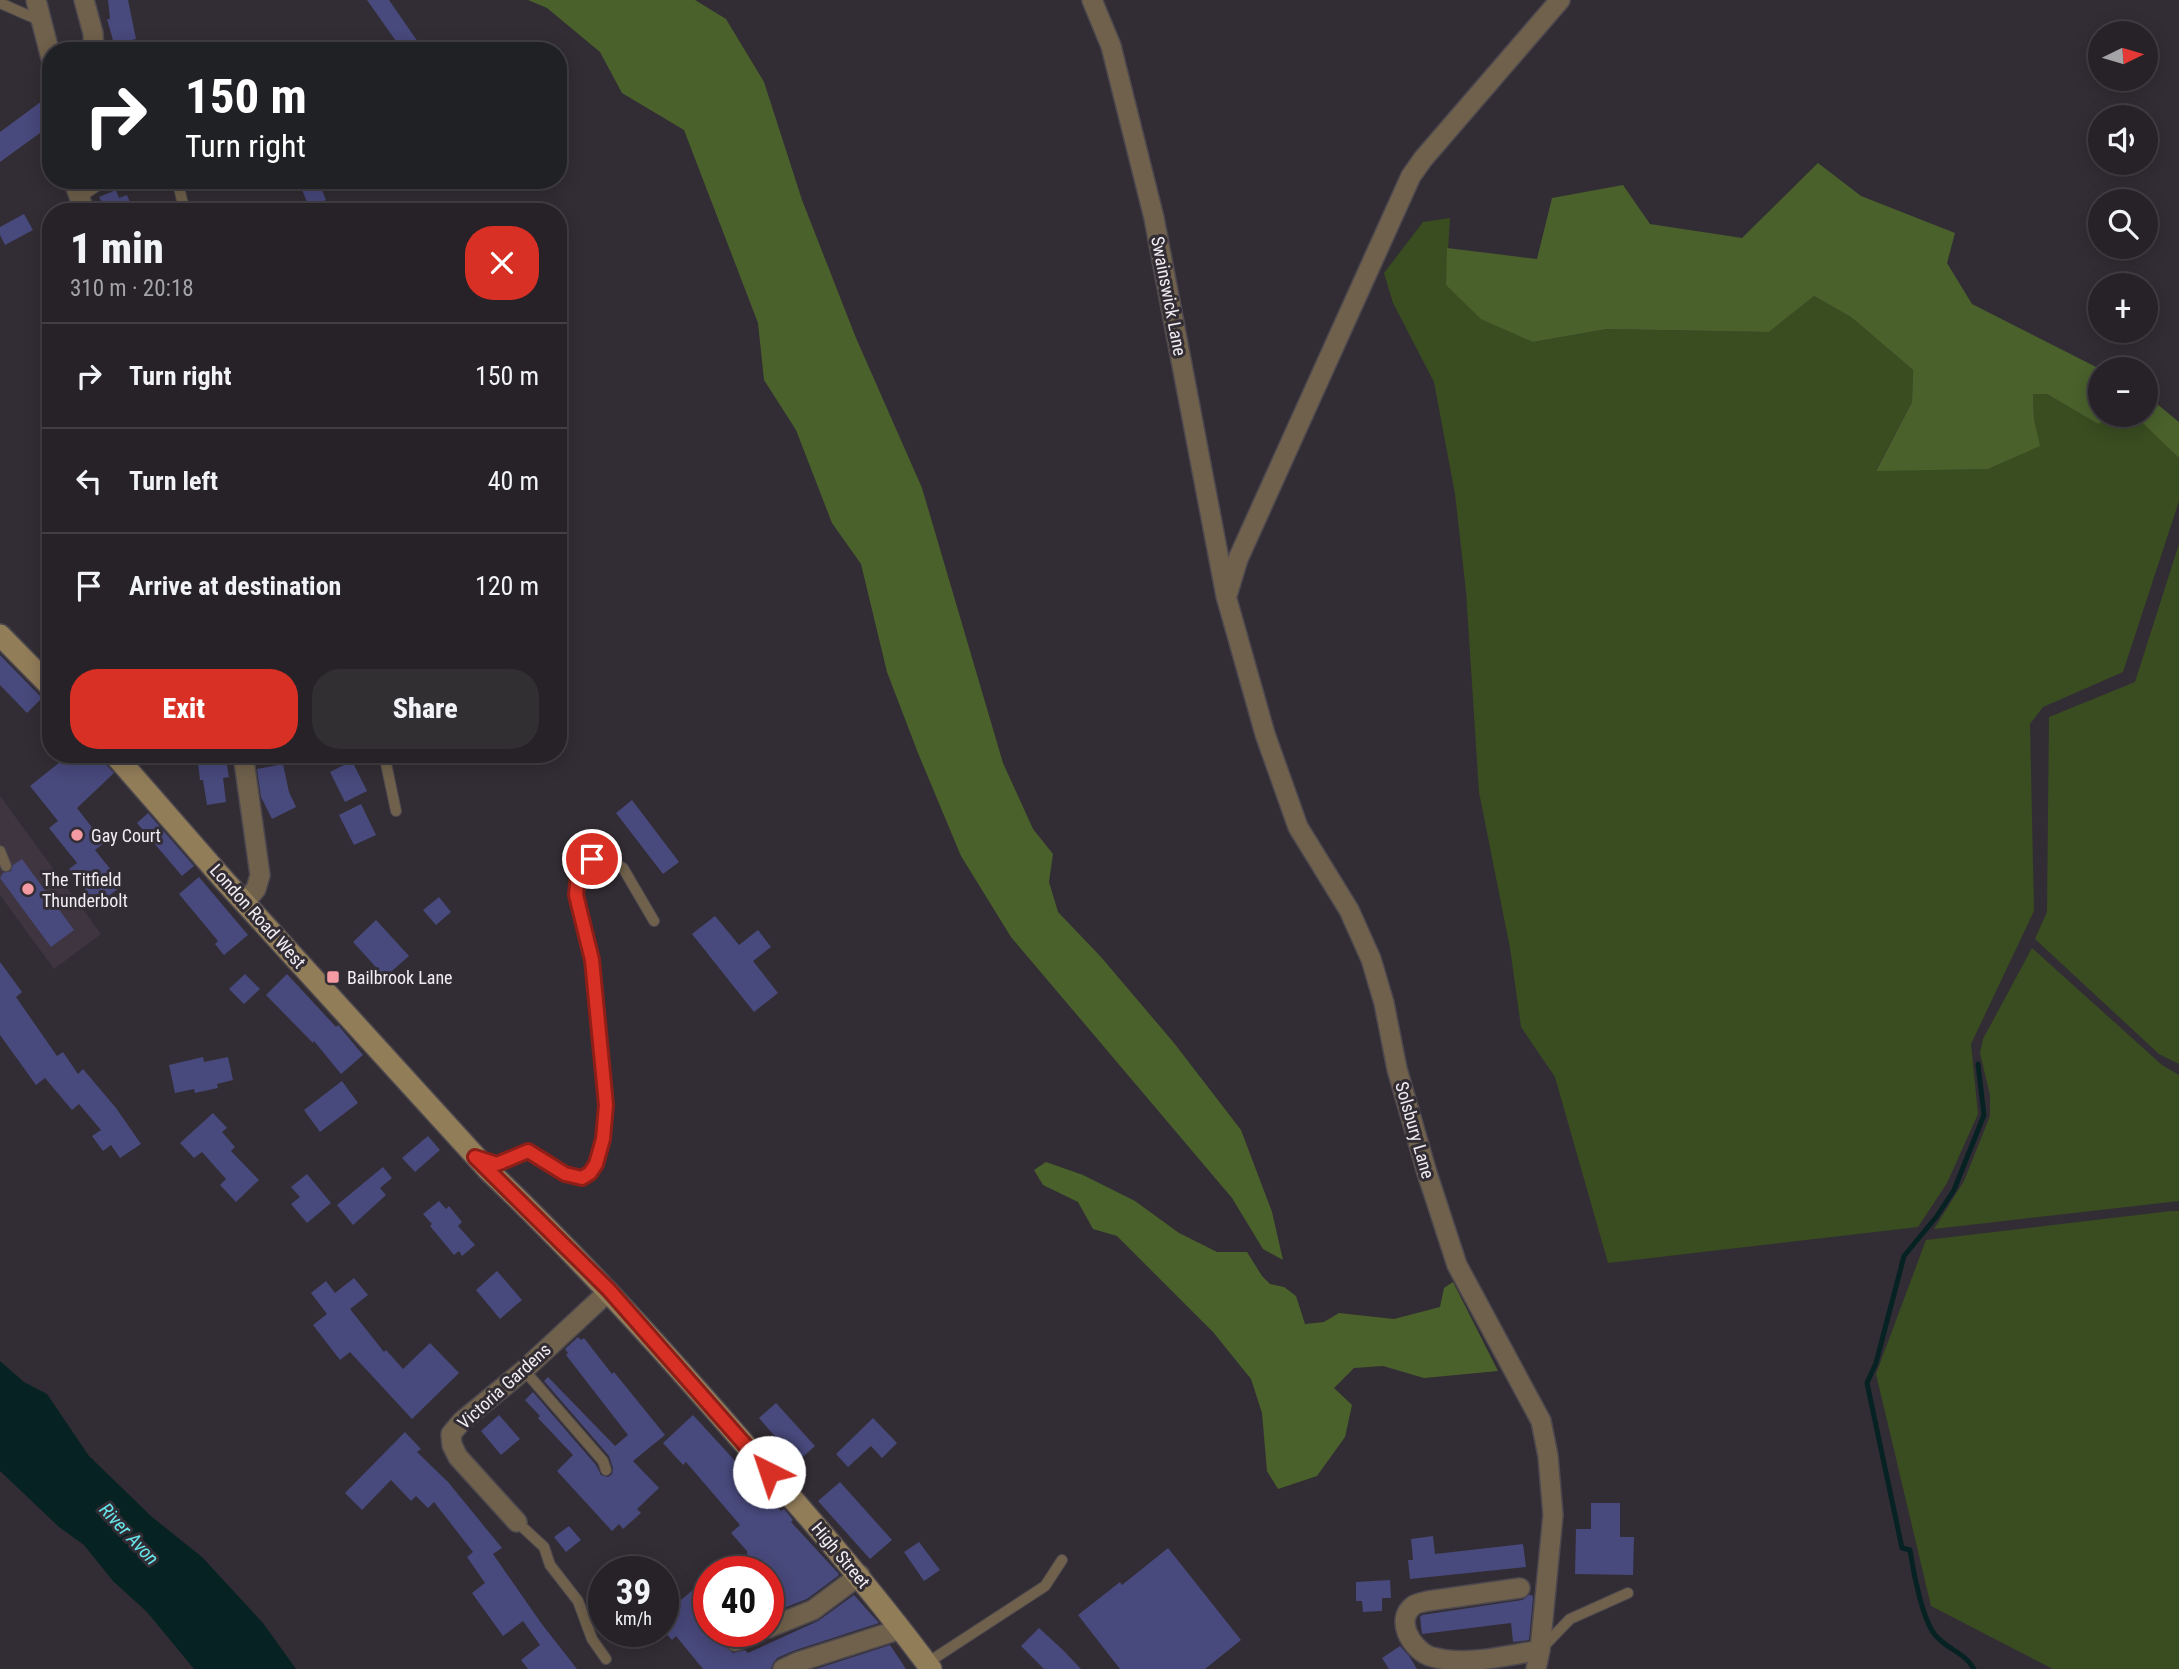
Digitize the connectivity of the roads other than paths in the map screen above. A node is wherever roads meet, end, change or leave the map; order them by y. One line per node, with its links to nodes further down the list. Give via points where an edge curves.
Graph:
1 (36, 0): 6 (street)
2 (83, 0): 8 (street)
3 (1092, 0): 9 (street, Swainswick Lane, via 1111,46 1154,218)
4 (1560, 0): 9 (street, via 1411,176 1238,559)
5 (0, 3): 6 (lane)
6 (41, 21): 7 (street)
7 (47, 42)
8 (93, 42)
9 (1226, 596): 32 (street, Solsbury Lane, via 1265,734 1298,827 1349,910 1371,959 1400,1082 1457,1265 1541,1422 1553,1516)
10 (0, 635): 11 (street)
11 (42, 678)
12 (122, 763): 18 (street, London Road West)
13 (244, 763): 18 (street, via 260,875)
14 (386, 763): 15 (lane)
15 (396, 811)
16 (0, 851): 17 (lane)
17 (6, 866)
18 (245, 902): 20 (street, London Road West)
19 (654, 921): 20 (lane, via 624,868 592,859 578,874 576,895 592,960 606,1105 603,1139 590,1173 582,1178 565,1174 528,1151 497,1164)
20 (482, 1164): 21 (street, High Street)
21 (609, 1290): 22 (street, Victoria Gardens); 26 (street, High Street)
22 (524, 1370): 23 (lane); 24 (street, Victoria Gardens, via 452,1434 458,1457)
23 (606, 1470)
24 (517, 1522): 31 (lane, via 544,1548 550,1565 578,1601 592,1639)
25 (1062, 1560): 33 (lane, via 1045,1586)
26 (860, 1575): 29 (street, via 813,1610); 30 (street, High Street)
27 (1520, 1588): 32 (street, via 1413,1605 1405,1628 1414,1645 1428,1656)
28 (1628, 1593): 32 (lane, via 1570,1619)
29 (784, 1622)
30 (901, 1629): 33 (street, High Street); 34 (street)
31 (606, 1659)
32 (1538, 1659)
33 (929, 1666)
34 (783, 1669)

